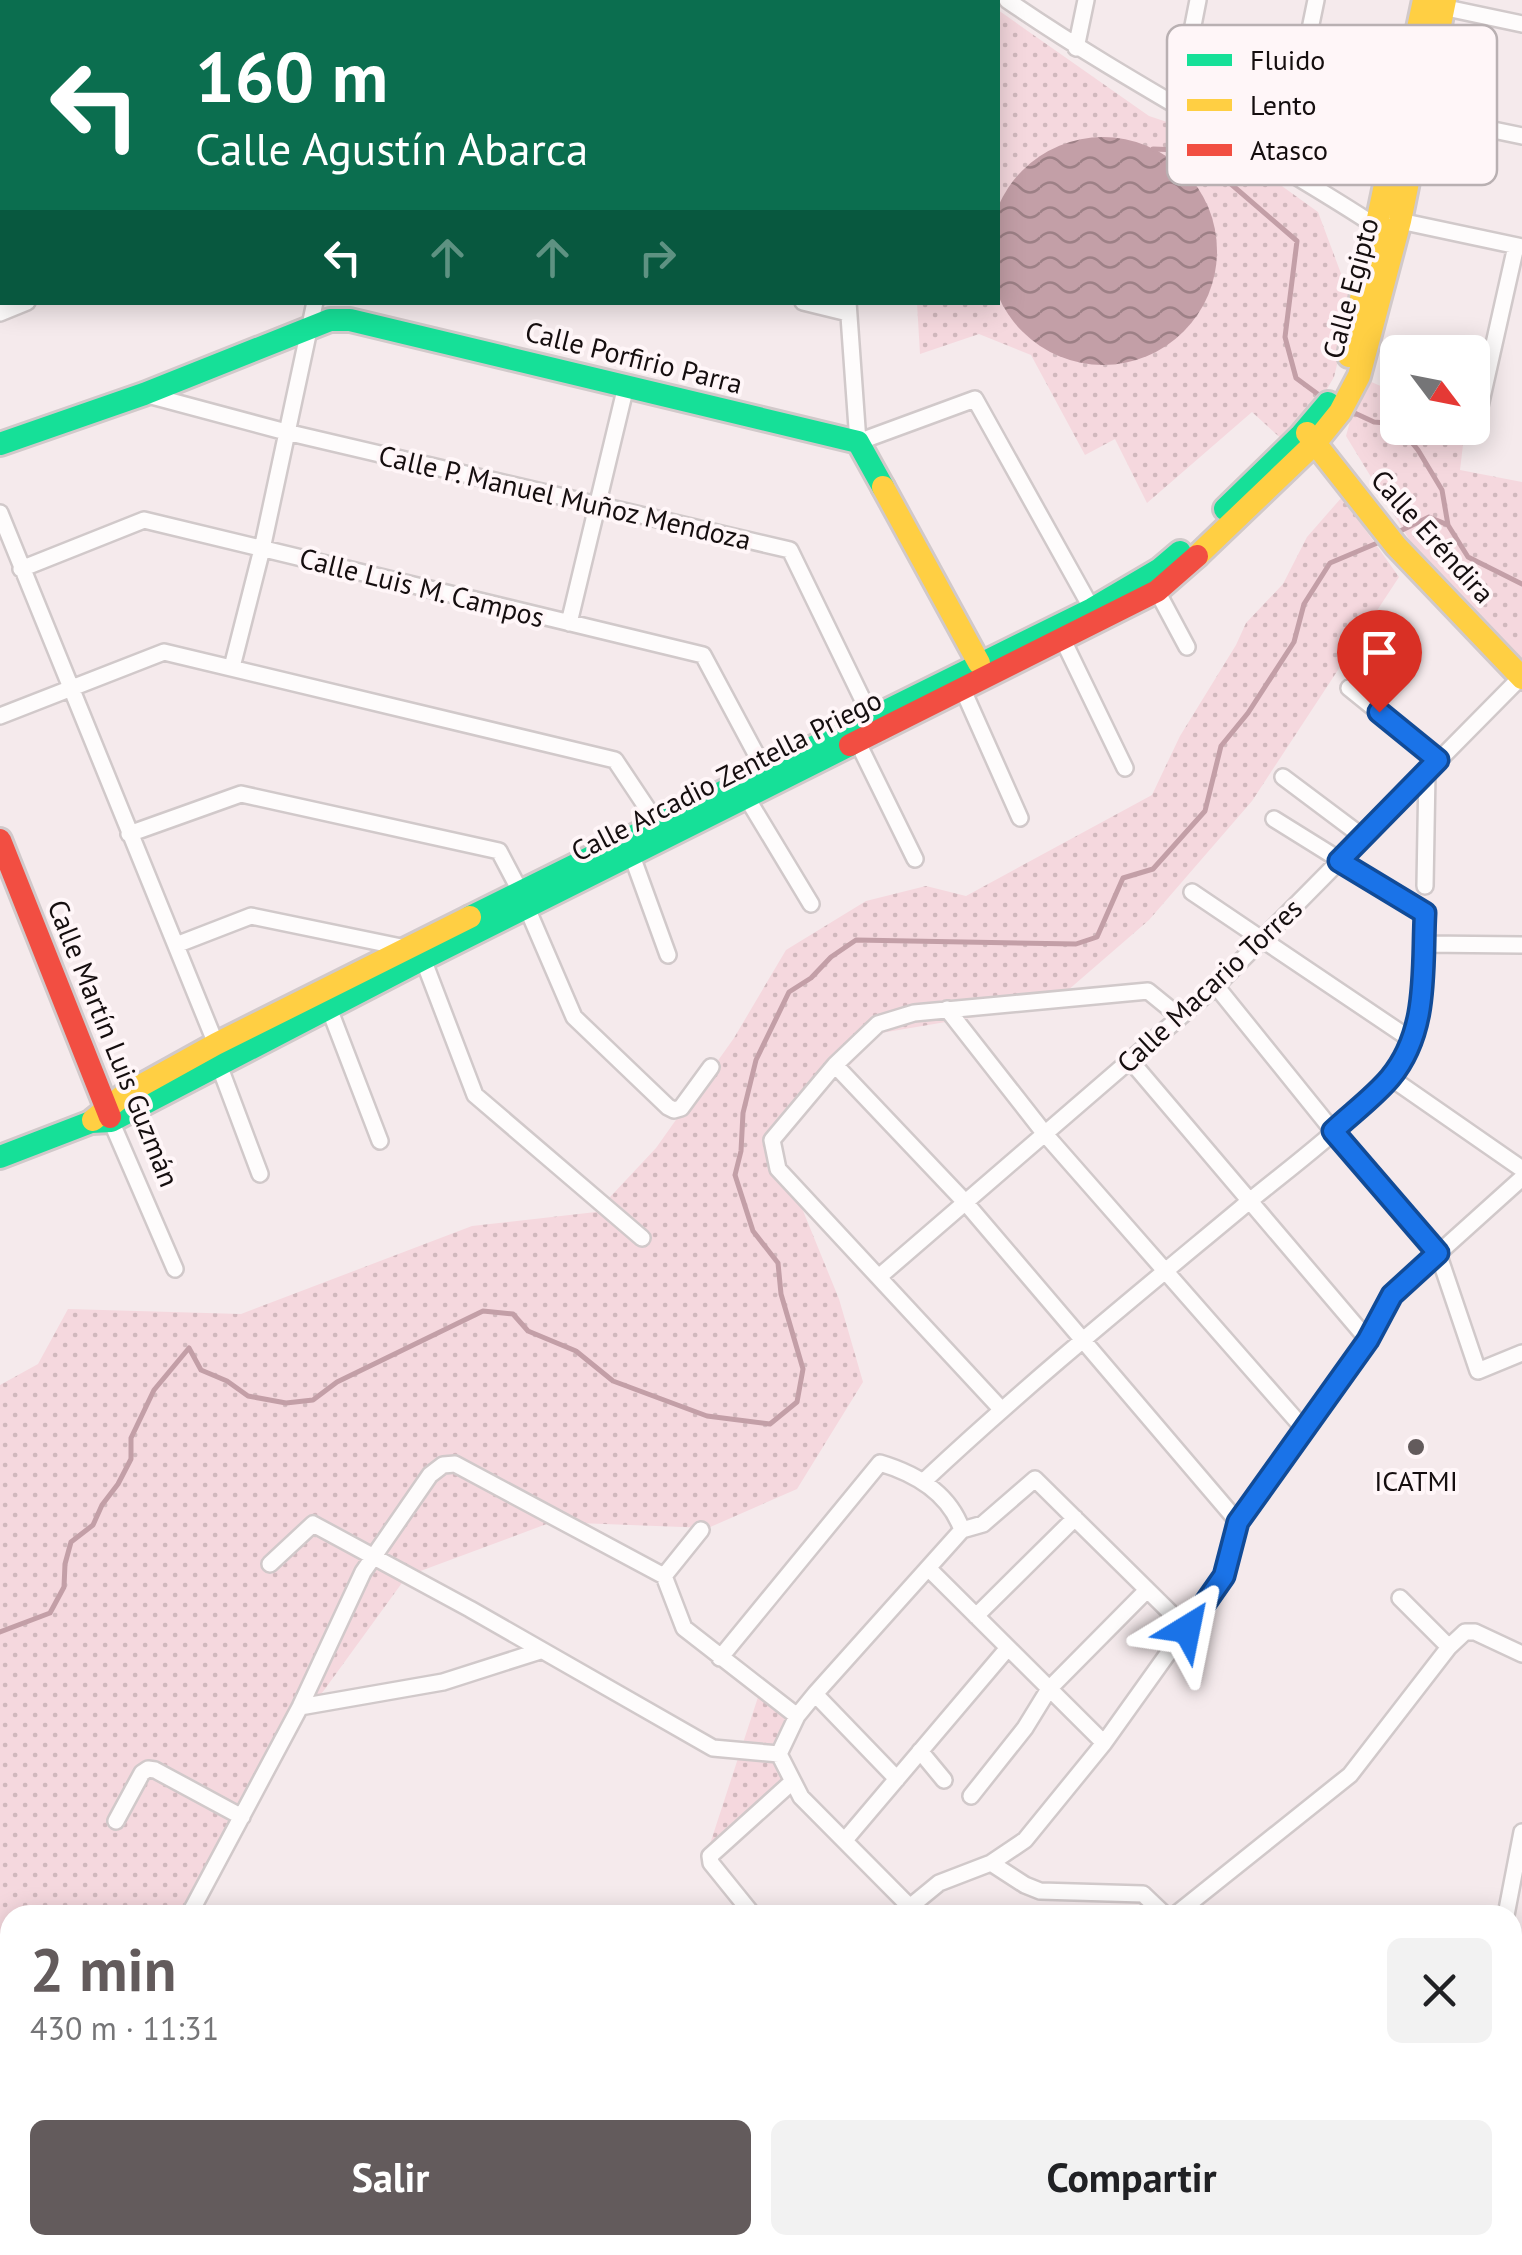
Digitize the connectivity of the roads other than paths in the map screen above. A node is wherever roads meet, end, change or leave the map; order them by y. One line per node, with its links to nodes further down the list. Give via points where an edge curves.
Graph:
1 (1006, 0): 9 (street)
2 (1086, 0): 9 (street)
3 (1198, 0): 7 (street)
4 (1316, 0): 8 (street)
5 (1434, 3): 6 (street)
6 (1522, 24)
7 (1193, 25)
8 (1311, 25)
9 (1076, 48): 10 (street)
10 (1167, 100)
11 (1497, 131): 12 (street)
12 (1522, 136)
13 (1312, 185): 16 (street, via 1368,221)
14 (1398, 185): 16 (street, Calle Egipto)
15 (1401, 185): 16 (street, Calle Egipto)
16 (1390, 223): 17 (street); 24 (street, Calle Egipto, via 1352,373)
17 (1519, 247): 21 (street)
18 (314, 305): 20 (street)
19 (848, 308): 27 (street)
20 (308, 328): 22 (street, Calle Porfirio Parra, via 350,320); 23 (street, Calle Porfirio Parra); 25 (street)
21 (1490, 368)
22 (626, 386): 27 (street, Calle Porfirio Parra); 29 (street)
23 (144, 394): 25 (street, Calle P. Manuel Muñoz Mendoza); 28 (street, Calle Porfirio Parra)
24 (1333, 409): 26 (street, Calle Arcadio Zentella Priego)
25 (286, 432): 29 (street, Calle P. Manuel Muñoz Mendoza); 31 (street)
26 (1310, 436): 33 (street, Calle Arcadio Zentella Priego); 34 (street, Calle Arcadio Zentella Priego, via 1160,569); 40 (street, Calle Eréndira, via 1396,546)
27 (858, 442): 34 (street, via 976,399); 38 (street)
28 (0, 444)
29 (596, 505): 35 (street); 45 (street, Calle P. Manuel Muñoz Mendoza, via 790,550)
30 (0, 513): 32 (street)
31 (262, 549): 32 (street, Calle Luis M. Campos, via 144,520); 35 (street, Calle Luis M. Campos); 39 (street)
32 (22, 569): 41 (street)
33 (1157, 591): 36 (street, Calle Arcadio Zentella Priego); 37 (street)
34 (1092, 608): 38 (street, Calle Arcadio Zentella Priego)
35 (569, 623): 47 (street, Calle Luis M. Campos, via 703,656)
36 (1063, 640): 43 (street, Calle Arcadio Zentella Priego); 48 (street)
37 (1187, 647)
38 (979, 663): 45 (street, Calle Arcadio Zentella Priego)
39 (232, 666): 41 (street, via 164,652); 53 (street, via 615,760)
40 (1521, 678): 46 (street, Calle Macario Torres)
41 (72, 686): 44 (street); 54 (street)
42 (1349, 688): 46 (street)
43 (963, 690): 45 (street, Calle Arcadio Zentella Priego); 51 (street)
44 (0, 716)
45 (869, 730): 47 (street, Calle Arcadio Zentella Priego); 50 (street, Calle Arcadio Zentella Priego); 58 (street)
46 (1432, 766): 55 (street, Calle Macario Torres); 60 (street)
47 (764, 768): 53 (street, Calle Arcadio Zentella Priego)
48 (1125, 768)
49 (1283, 777): 55 (street)
50 (748, 798): 57 (street, Calle Arcadio Zentella Priego); 63 (street)
51 (1020, 818)
52 (1274, 819): 59 (street)
53 (657, 823): 62 (street, Calle Arcadio Zentella Priego)
54 (129, 834): 62 (street, via 241,794 499,852); 67 (street)
55 (1363, 837): 59 (street, Calle Macario Torres)
56 (1, 844): 80 (street, Calle Martín Luis Guzmán)
57 (632, 856): 62 (street, Calle Arcadio Zentella Priego); 69 (street)
58 (915, 860)
59 (1339, 861): 64 (street, Calle Macario Torres); 65 (street, via 1425,913)
60 (1425, 886)
61 (1192, 892): 64 (street)
62 (524, 900): 68 (street, Calle Arcadio Zentella Priego); 78 (street, via 574,1017 668,1106 680,1108)
63 (811, 904)
64 (1264, 938): 70 (street, Calle Macario Torres); 74 (street)
65 (1424, 944): 66 (street); 74 (street, via 1420,1020)
66 (1522, 945)
67 (176, 946): 68 (street, via 251,916); 75 (street)
68 (414, 954): 71 (street, Calle Arcadio Zentella Priego); 90 (street, via 475,1095)
69 (668, 955)
70 (1216, 986): 73 (street, Calle Macario Torres); 81 (street)
71 (326, 1000): 75 (street, Calle Arcadio Zentella Priego); 83 (street)
72 (948, 1010): 73 (street, via 1148,990); 77 (street, via 878,1024); 82 (street)
73 (1180, 1017): 76 (street, Calle Macario Torres)
74 (1412, 1040): 79 (street)
75 (217, 1054): 80 (street, Calle Arcadio Zentella Priego); 86 (street)
76 (1130, 1060): 82 (street, Calle Macario Torres); 88 (street)
77 (836, 1065): 89 (street); 94 (street, via 772,1140 778,1169)
78 (711, 1068)
79 (1390, 1078): 81 (street); 85 (street)
80 (102, 1117): 84 (street, Calle Arcadio Zentella Priego); 92 (street, Calle Martín Luis Guzmán)
81 (1333, 1131): 88 (street); 91 (street)
82 (1044, 1134): 89 (street, Calle Macario Torres); 93 (street)
83 (380, 1140)
84 (0, 1157)
85 (1522, 1169)
86 (260, 1174)
87 (1522, 1178): 91 (street)
88 (1249, 1201): 93 (street); 96 (street)
89 (964, 1202): 94 (street, Calle Macario Torres); 95 (street)
90 (642, 1238)
91 (1438, 1253): 96 (street, via 1392,1295); 97 (street, via 1478,1371)
92 (175, 1269)
93 (1165, 1271): 95 (street); 99 (street)
94 (880, 1276): 98 (street)
95 (1083, 1339): 98 (street); 102 (street)
96 (1368, 1340): 99 (street)
97 (1522, 1353)
98 (1001, 1408): 100 (street)
99 (1304, 1430): 102 (street)
100 (924, 1481): 104 (street, via 956,1512); 117 (street, via 880,1463)
101 (1075, 1518): 104 (street, via 1035,1480 982,1524); 109 (street); 111 (street)
102 (1238, 1522): 112 (street, via 1224,1576)
103 (702, 1530): 108 (street)
104 (962, 1530): 107 (street)
105 (374, 1556): 106 (street, via 313,1524); 108 (street, via 430,1475 454,1464); 115 (street); 120 (street)
106 (270, 1564)
107 (928, 1568): 111 (street); 119 (street)
108 (664, 1576): 117 (street, via 684,1628)
109 (1146, 1590): 112 (street); 118 (street)
110 (1400, 1598): 113 (street)
111 (976, 1616): 114 (street)
112 (1187, 1629): 122 (street)
113 (1448, 1647): 116 (street, via 1475,1632); 139 (street, via 1350,1774)
114 (1007, 1648): 118 (street); 123 (street)
115 (540, 1650): 120 (street, via 443,1682); 124 (street, via 713,1748)
116 (1522, 1654)
117 (720, 1658): 121 (street)
118 (1049, 1689): 122 (street); 128 (street)
119 (814, 1694): 121 (street); 125 (street)
120 (300, 1708): 129 (street)
121 (797, 1716): 124 (street)
122 (1104, 1743): 133 (street, via 1024,1840)
123 (920, 1751): 125 (street); 126 (street)
124 (779, 1754): 127 (street)
125 (897, 1779): 132 (street)
126 (944, 1780)
127 (792, 1782): 132 (street); 135 (street, via 710,1856)
128 (971, 1796)
129 (242, 1816): 130 (street, via 148,1769); 134 (street)
130 (116, 1821)
131 (1522, 1832): 140 (street)
132 (845, 1840): 136 (street)
133 (992, 1863): 137 (street, via 939,1884); 138 (street, via 1040,1890 1143,1894)
134 (193, 1905)
135 (744, 1905)
136 (904, 1905)
137 (917, 1905)
138 (1155, 1905)
139 (1186, 1905)
140 (1508, 1905)

